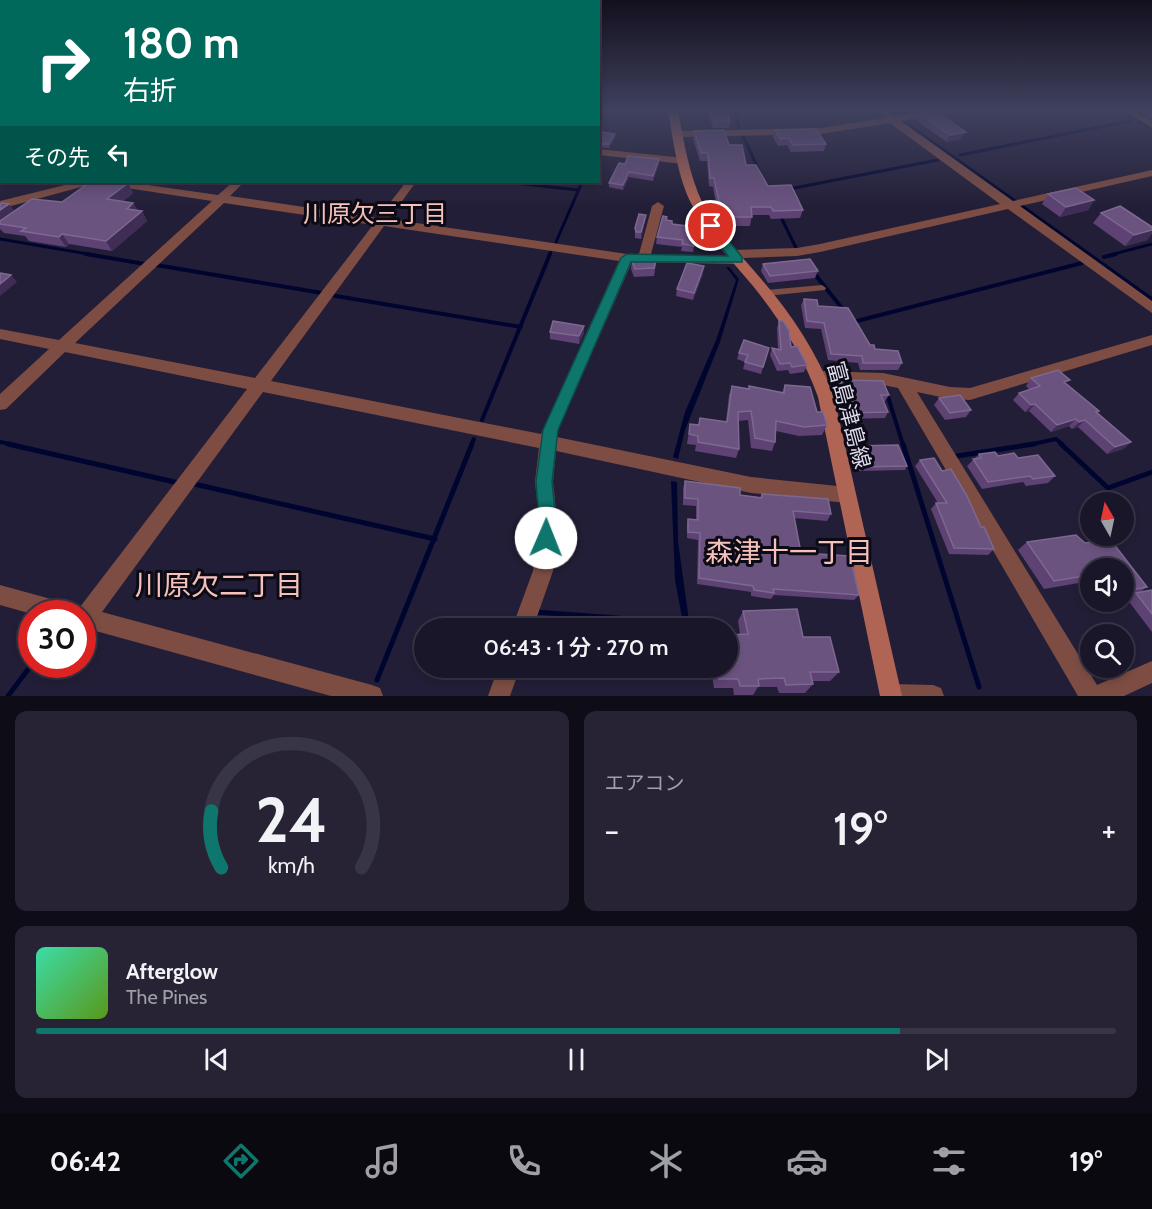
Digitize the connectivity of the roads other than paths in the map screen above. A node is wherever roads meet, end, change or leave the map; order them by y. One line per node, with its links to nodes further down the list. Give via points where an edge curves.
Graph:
1 (680, 143): 4 (main road, 富島津島線)
2 (931, 143): 12 (street)
3 (600, 152): 4 (street)
4 (684, 161): 17 (main road, 富島津島線, via 693,195)
5 (1152, 173): 12 (street)
6 (84, 183): 10 (street)
7 (114, 183): 11 (street)
8 (238, 183): 11 (street)
9 (410, 183): 16 (street)
10 (52, 191): 13 (street); 15 (street)
11 (221, 198): 16 (street); 25 (street)
12 (1014, 204): 17 (street, via 820,248); 22 (street)
13 (0, 205)
14 (658, 206): 19 (street)
15 (26, 210)
16 (381, 222): 18 (street); 28 (street)
17 (735, 257): 19 (street); 21 (main road, 富島津島線)
18 (627, 258): 19 (street); 30 (street)
19 (644, 258)
20 (822, 288): 21 (lane)
21 (766, 293): 26 (main road, 富島津島線, via 812,359)
22 (1152, 308)
23 (0, 334): 25 (street)
24 (1152, 340): 27 (street, via 970,394)
25 (62, 346): 28 (street); 29 (street)
26 (819, 377): 27 (street); 31 (main road, 富島津島線)
27 (903, 383): 43 (street)
28 (259, 385): 30 (street); 34 (street)
29 (0, 404)
30 (547, 442): 31 (street, via 751,485); 35 (street, via 544,482 548,519 543,571)
31 (847, 495): 41 (main road, 富島津島線)
32 (0, 595): 33 (street)
33 (19, 600)
34 (91, 600)
35 (527, 618)
36 (96, 621): 39 (street)
37 (1152, 672): 44 (street)
38 (505, 678): 40 (street)
39 (372, 696)
40 (499, 696)
41 (891, 696): 42 (street)
42 (933, 696)
43 (1090, 696)
44 (1098, 696)

